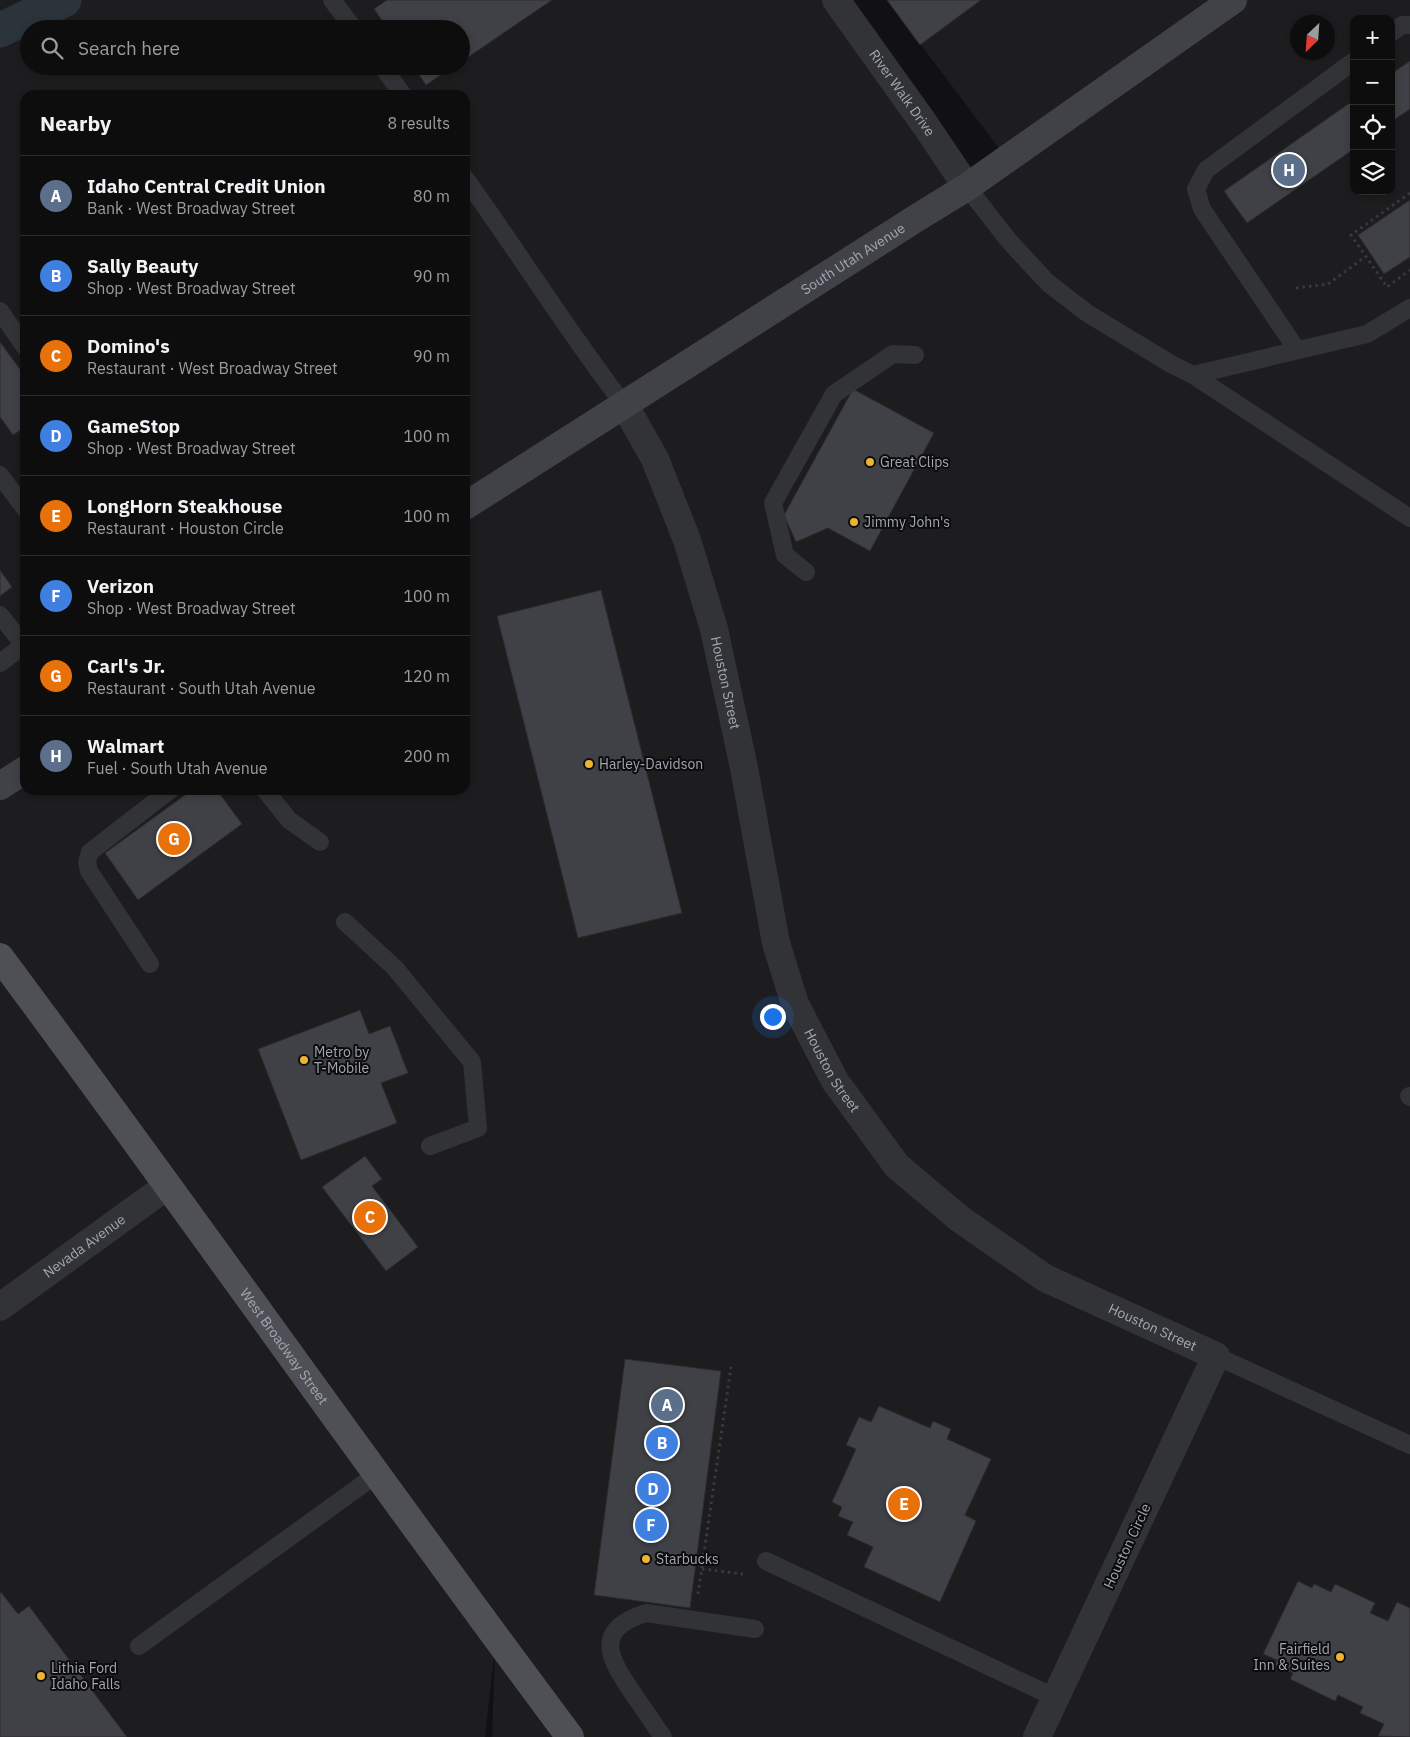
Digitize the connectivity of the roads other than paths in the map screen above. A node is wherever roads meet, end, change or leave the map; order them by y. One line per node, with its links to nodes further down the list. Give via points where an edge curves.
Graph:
1 (332, 0): 4 (lane)
2 (836, 0): 11 (street, River Walk Drive)
3 (1234, 0): 11 (main road, South Utah Avenue)
4 (347, 20)
5 (1410, 25): 6 (lane, via 1402,24)
6 (1395, 30)
7 (1350, 64): 15 (lane, via 1206,170 1196,189 1202,208)
8 (389, 75): 9 (lane)
9 (399, 90)
10 (470, 185): 18 (lane)
11 (967, 188): 17 (lane, via 1048,283 1087,313); 18 (main road, South Utah Avenue)
12 (1410, 308): 15 (lane, via 1367,334)
13 (0, 311): 14 (lane)
14 (20, 339)
15 (1296, 350): 17 (lane)
16 (915, 355): 23 (lane, via 893,354 834,394 773,503 785,555)
17 (1193, 375): 22 (lane)
18 (624, 406): 21 (main road, South Utah Avenue); 39 (street, Houston Street, via 655,459 687,540 714,629 744,768 776,943 795,1004 835,1081 897,1166 960,1219 1045,1278)
19 (0, 475): 20 (lane)
20 (20, 502)
21 (470, 503)
22 (1410, 518)
23 (806, 572)
24 (0, 614): 25 (lane)
25 (20, 639)
26 (20, 647): 27 (lane)
27 (0, 663)
28 (20, 773): 29 (main road)
29 (0, 786)
30 (164, 795): 35 (lane, via 90,852 87,862 89,871)
31 (269, 795): 32 (lane, via 290,820)
32 (320, 842)
33 (346, 922): 36 (lane, via 395,968 472,1062 478,1128)
34 (0, 956): 37 (main road, West Broadway Street)
35 (150, 964)
36 (430, 1146)
37 (168, 1186): 38 (street, Nevada Avenue); 41 (main road, West Broadway Street)
38 (0, 1307)
39 (1216, 1356): 40 (lane, Houston Street); 45 (street, Houston Circle)
40 (1410, 1445)
41 (377, 1474): 44 (lane); 46 (main road, West Broadway Street)
42 (766, 1561): 45 (lane)
43 (755, 1629): 47 (lane, via 646,1612 618,1627 610,1641 610,1654 618,1672)
44 (139, 1646)
45 (1056, 1698): 48 (street, Houston Circle)
46 (570, 1737)
47 (663, 1737)
48 (1037, 1737)

